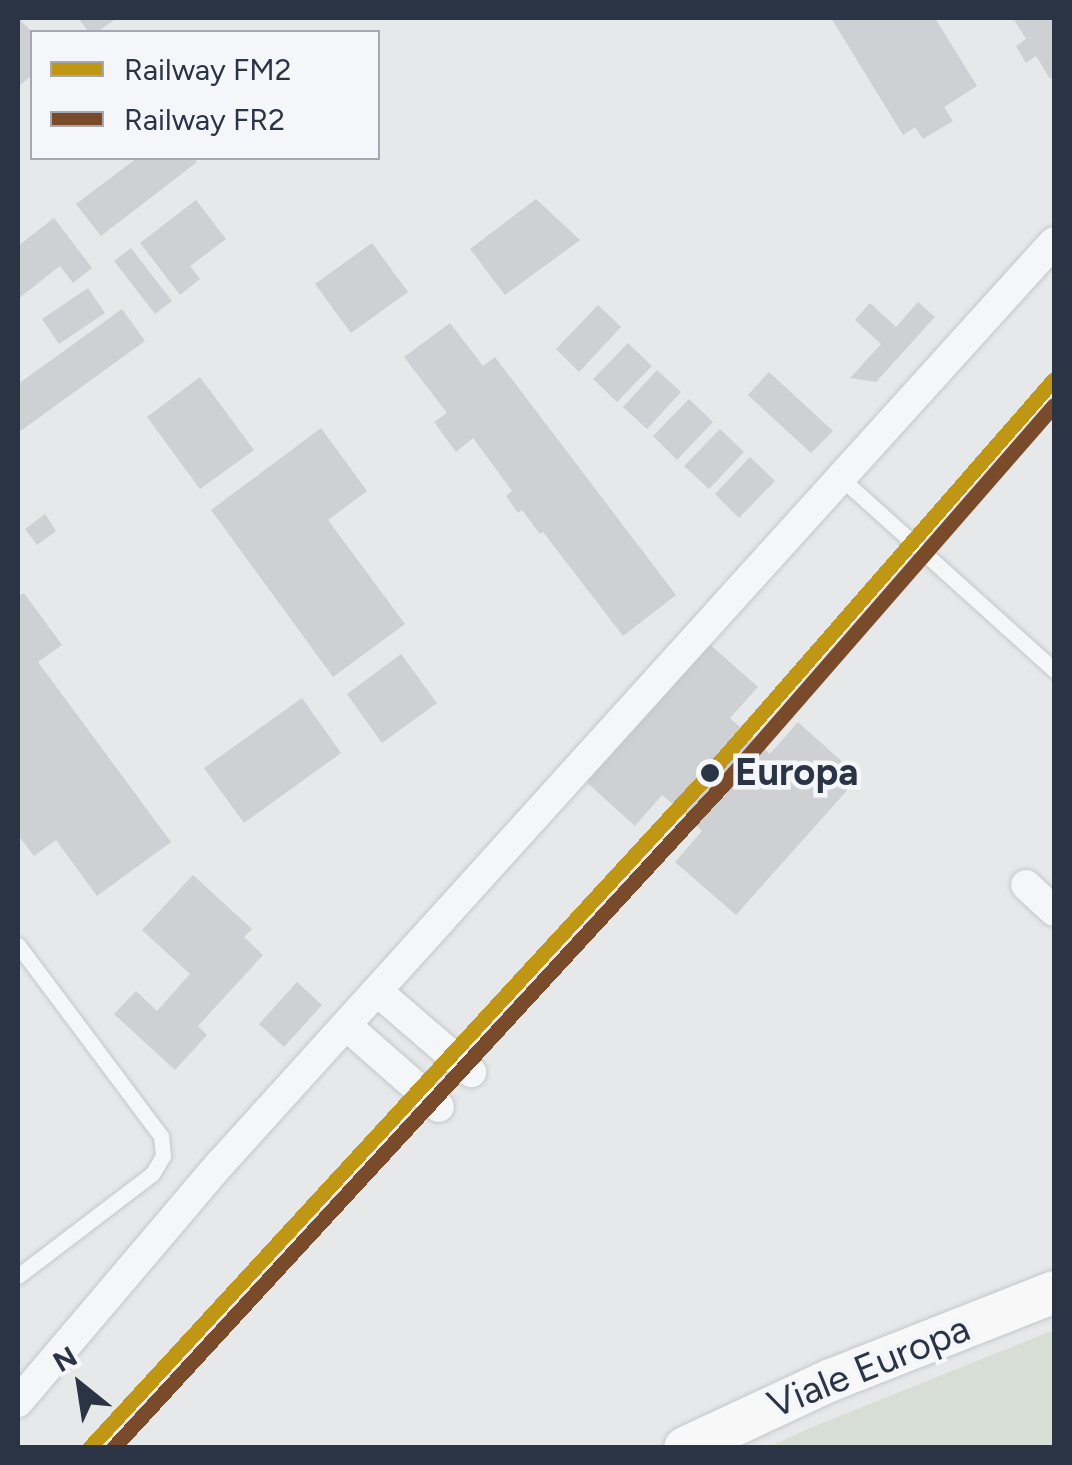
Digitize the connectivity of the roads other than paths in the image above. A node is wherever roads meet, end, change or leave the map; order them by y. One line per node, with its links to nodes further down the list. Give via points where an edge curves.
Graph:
1 (1054, 242): 2 (street)
2 (841, 478): 3 (lane); 7 (street)
3 (1054, 670)
4 (1026, 885): 5 (street)
5 (1054, 910)
6 (18, 946): 11 (lane, via 160,1136 162,1156 152,1174)
7 (378, 992): 8 (street); 9 (street)
8 (348, 1027): 10 (street); 13 (street)
9 (471, 1072)
10 (438, 1106)
11 (18, 1276)
12 (1054, 1292): 14 (main road, Viale Europa, via 831,1380)
13 (18, 1402)
14 (686, 1448)

